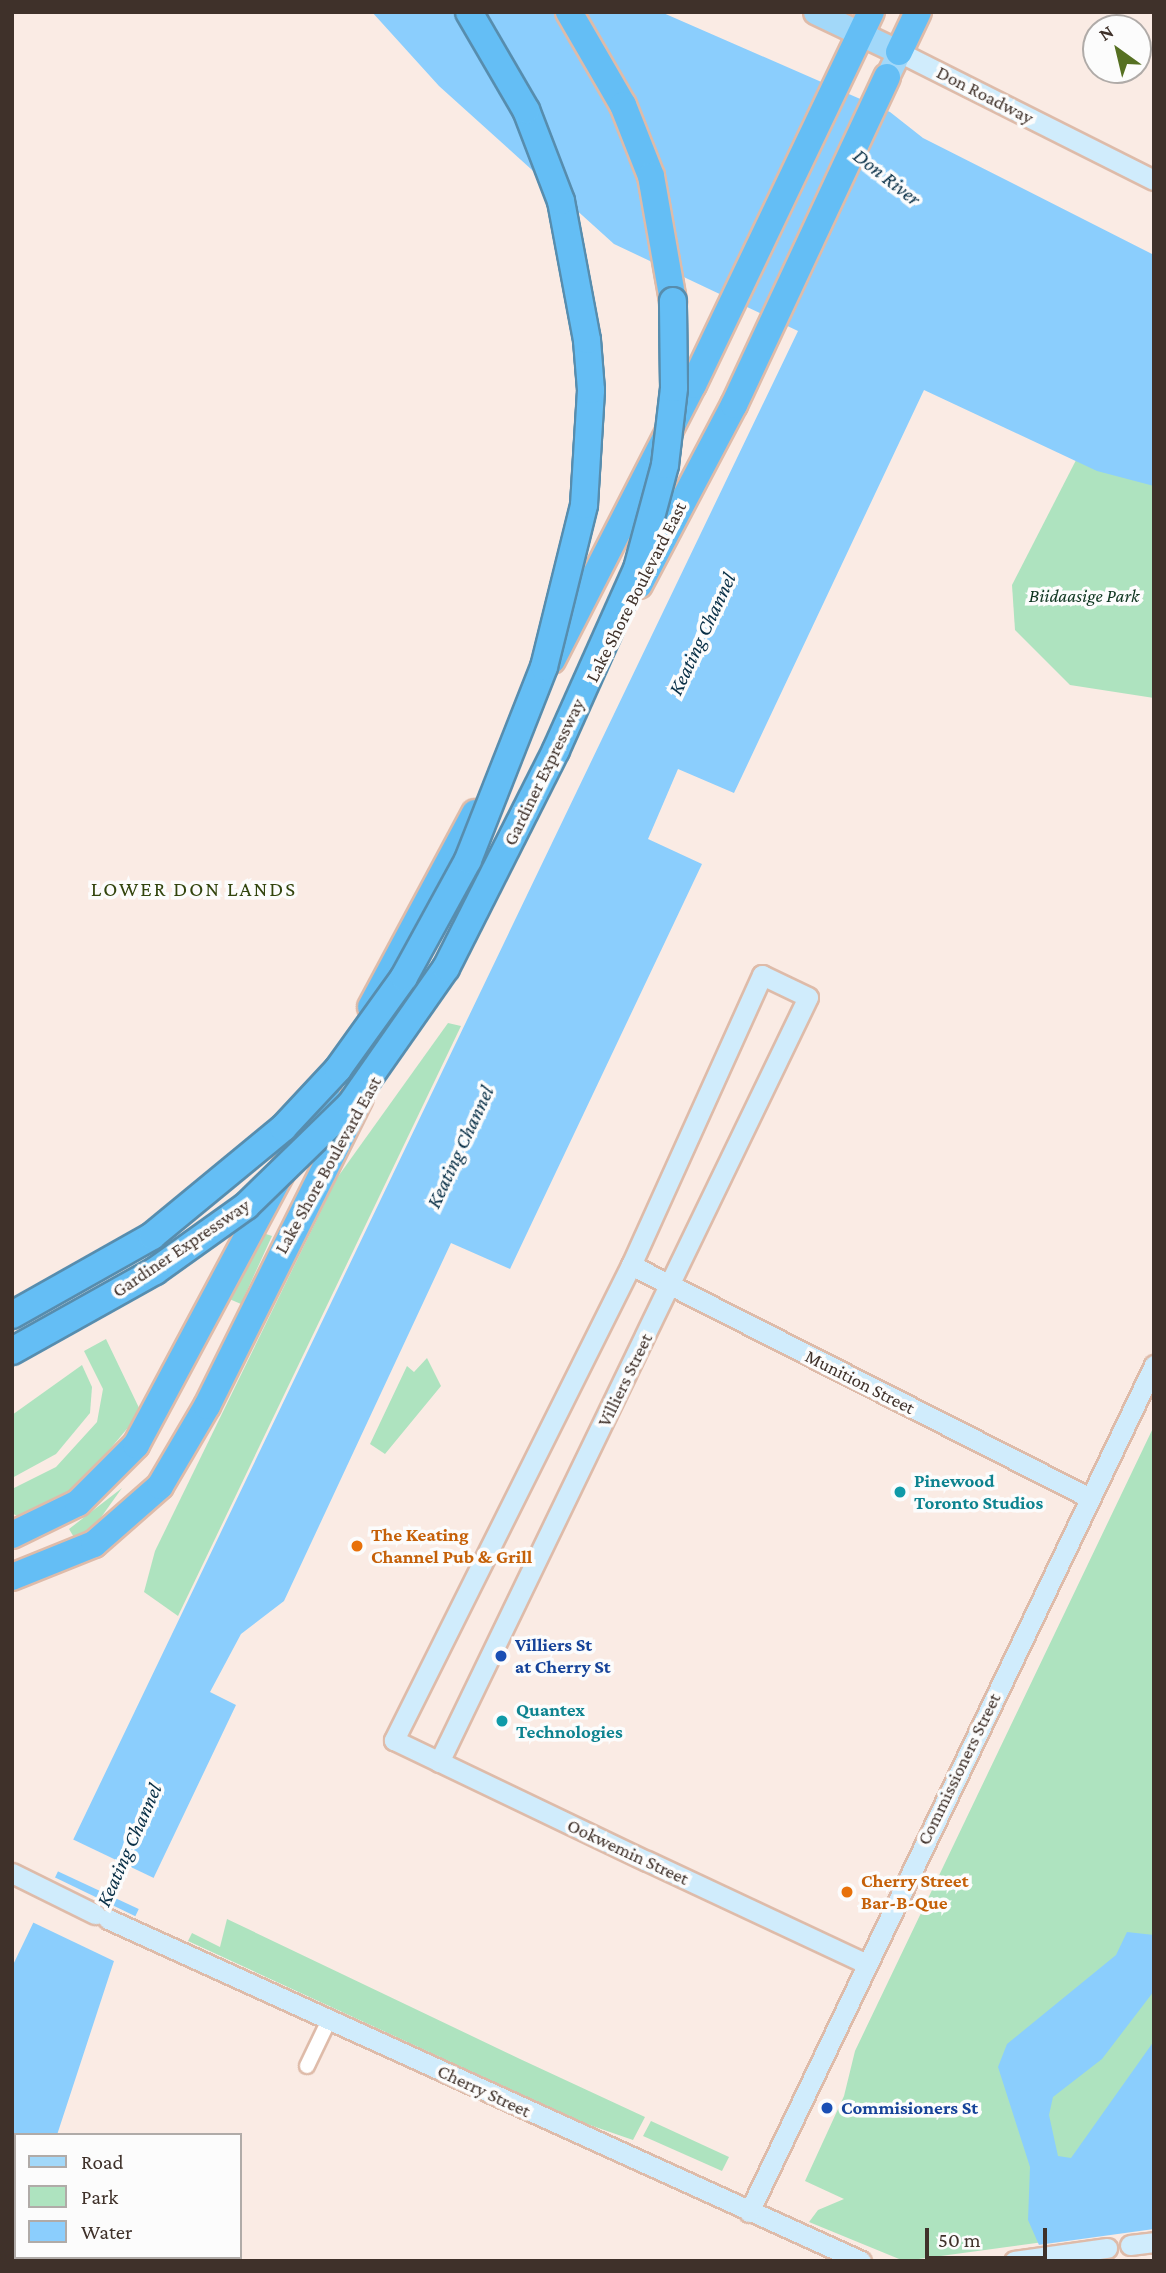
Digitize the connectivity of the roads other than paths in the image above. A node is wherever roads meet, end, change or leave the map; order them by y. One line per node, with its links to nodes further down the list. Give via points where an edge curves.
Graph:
1 (469, 12): 11 (highway, Gardiner Expressway, bridge, via 526,110 561,201 581,298 591,390 584,505 568,584 496,798 404,977 311,1100 152,1236)
2 (569, 12): 13 (highway, Gardiner Expressway, bridge, via 623,105 651,176 667,241 674,388 657,506 637,569 556,750 446,968 350,1105 304,1155 209,1234)
3 (815, 12): 5 (main road, Don Roadway)
4 (918, 12): 6 (highway, Lake Shore Boulevard East)
5 (866, 22): 6 (main road, Don Roadway); 15 (highway, Lake Shore Boulevard East, via 693,385 446,872)
6 (900, 51): 7 (main road, Lake Shore Boulevard East); 8 (street, Don Roadway)
7 (887, 77): 12 (highway, Lake Shore Boulevard East, via 734,405 428,1001 363,1093)
8 (1154, 180)
9 (631, 1265): 10 (street, Munition Street); 10 (street, Villiers Street, via 762,975 808,997); 19 (street, Ookwemin Street, via 394,1740)
10 (671, 1287): 16 (street, Munition Street); 19 (street, Villiers Street)
11 (12, 1315)
12 (243, 1329): 15 (highway); 18 (highway, Lake Shore Boulevard East, via 160,1486 83,1551)
13 (12, 1351)
14 (1154, 1365): 16 (street, Commissioners Street)
15 (169, 1390): 17 (highway, Lake Shore Boulevard East, via 136,1445 99,1487 53,1518)
16 (1090, 1498): 21 (street, Commissioners Street)
17 (12, 1535)
18 (12, 1577)
19 (439, 1762): 21 (street, Ookwemin Street)
20 (12, 1873): 22 (street, Cherry Street)
21 (863, 1962): 24 (street, Commissioners Street)
22 (330, 2020): 23 (street); 24 (street, Cherry Street)
23 (307, 2066)
24 (749, 2212): 28 (street, Cherry Street)
25 (1154, 2242): 26 (street)
26 (1130, 2245)
27 (1107, 2248): 29 (street)
28 (861, 2261)
29 (1014, 2261)

